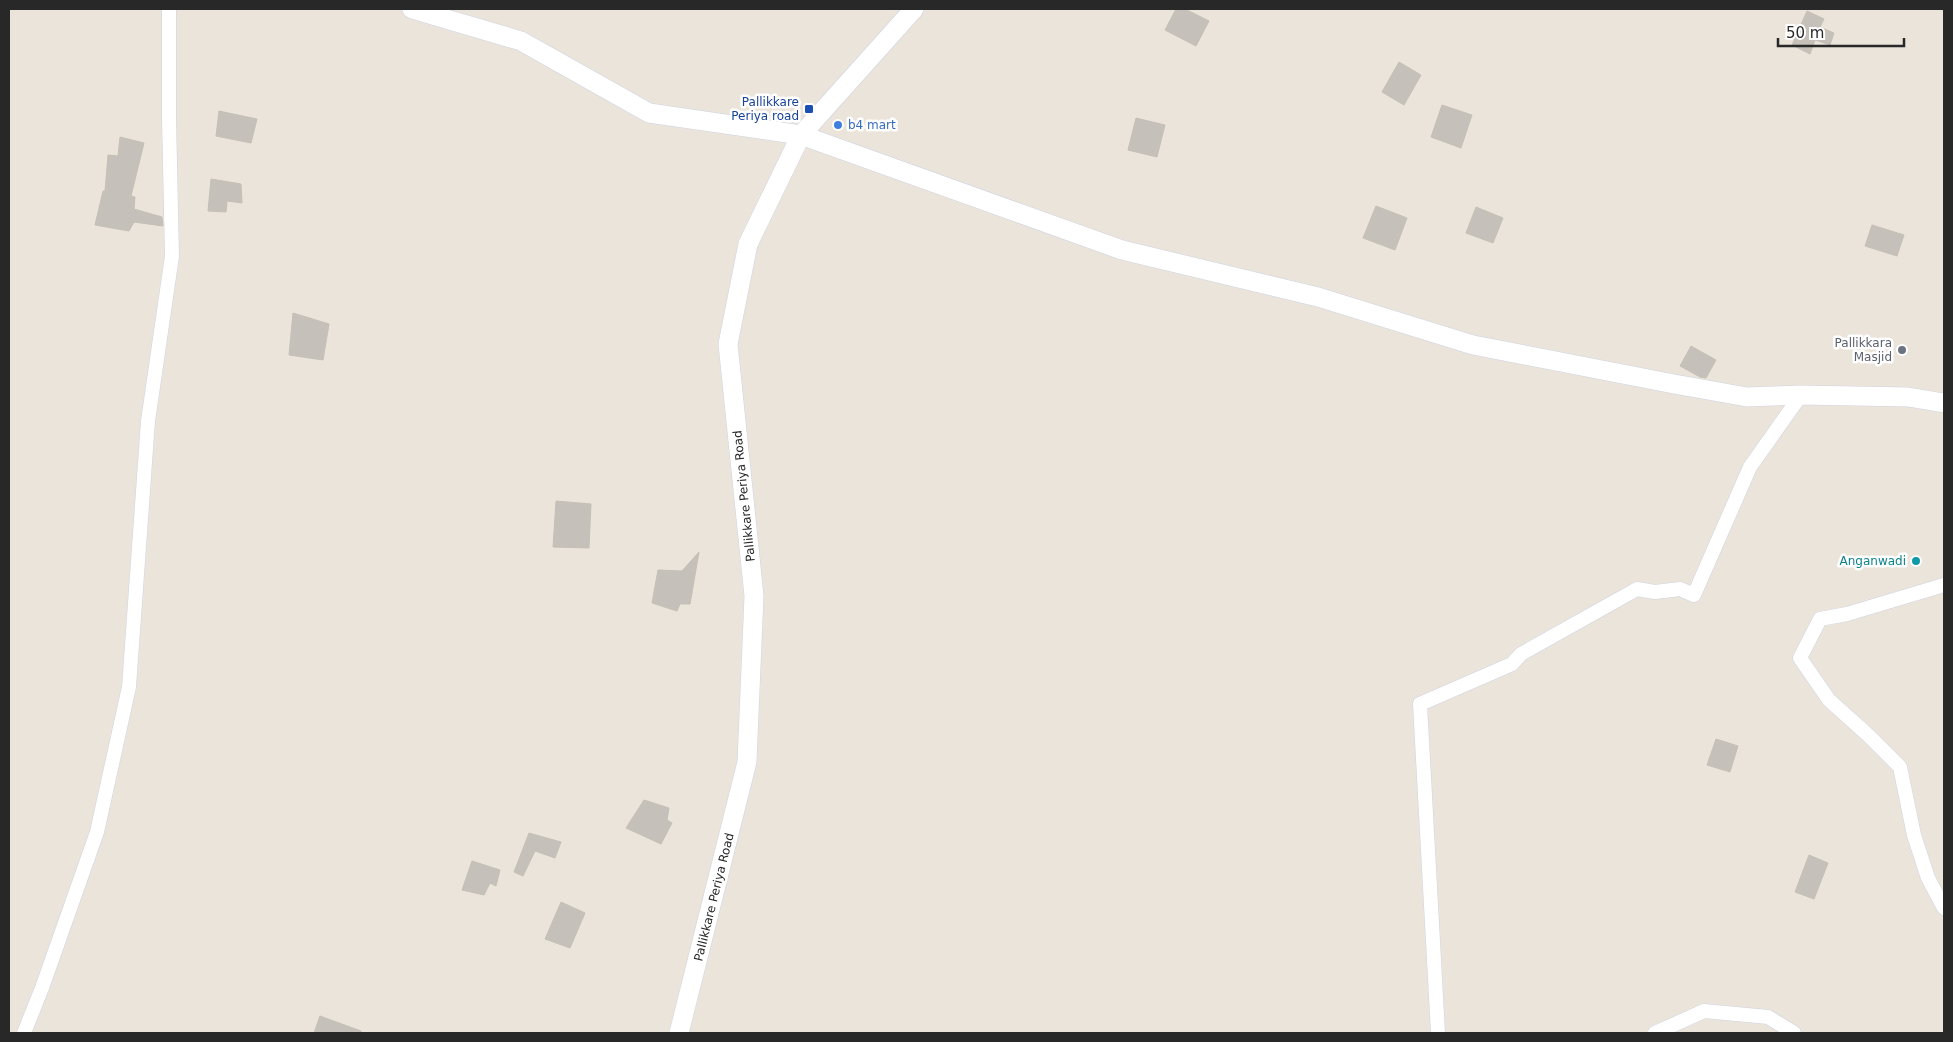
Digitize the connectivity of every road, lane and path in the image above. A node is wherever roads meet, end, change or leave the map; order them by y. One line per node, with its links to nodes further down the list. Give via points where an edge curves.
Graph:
1 (169, 9): 9 (street, via 172,256 148,421 129,688 97,832)
2 (412, 9): 4 (street, via 521,41 649,113)
3 (914, 9): 4 (street, Pallikkare Periya Road)
4 (801, 135): 5 (street, via 1122,250 1318,297 1473,345 1746,397); 10 (street, Pallikkare Periya Road, via 748,244 728,344 754,596 747,762)
5 (1801, 395): 6 (street, via 1908,397); 11 (street, via 1750,467 1694,595 1680,589 1655,592 1637,588 1520,654 1512,664 1420,704)
6 (1944, 403)
7 (1944, 585): 8 (street, via 1855,612 1820,619 1800,658 1829,700 1900,767 1914,835 1928,878)
8 (1944, 908)
9 (24, 1033)
10 (679, 1033)
11 (1438, 1033)
12 (1655, 1033): 13 (street, via 1704,1010 1768,1017)
13 (1794, 1033)

